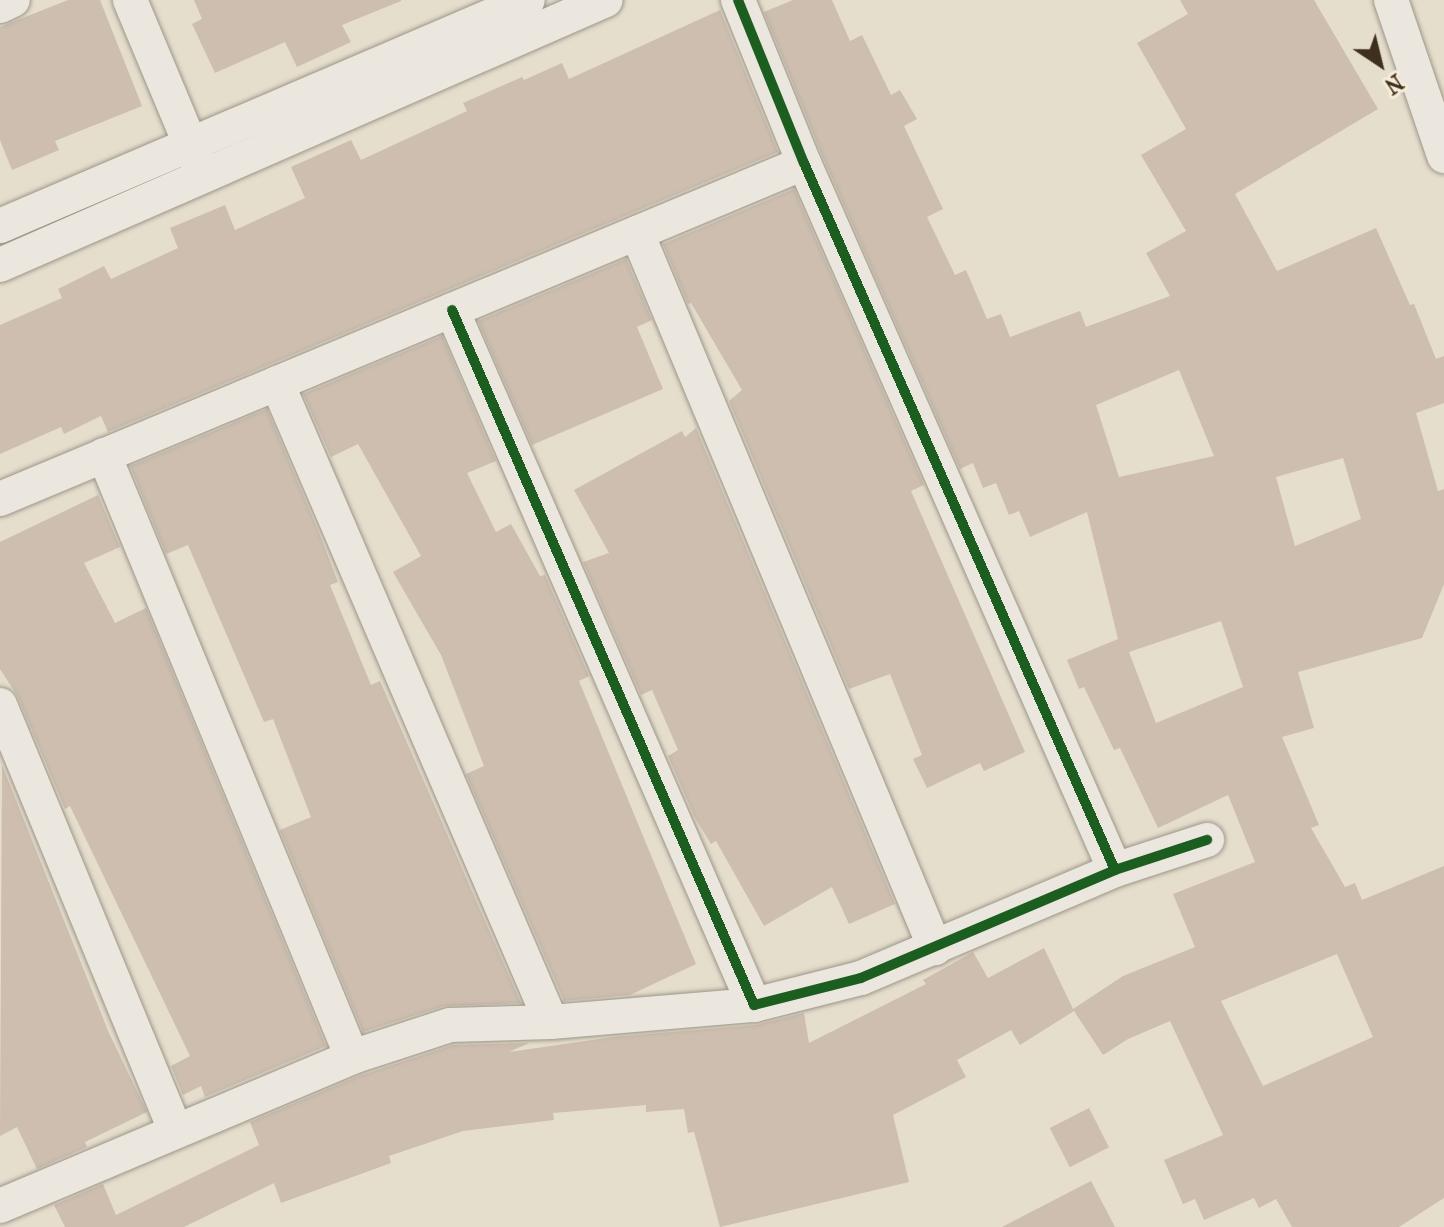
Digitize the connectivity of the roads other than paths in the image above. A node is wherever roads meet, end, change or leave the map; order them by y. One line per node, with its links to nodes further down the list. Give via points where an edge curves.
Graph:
1 (13, 0): 7 (street)
2 (130, 0): 8 (street)
3 (528, 0): 8 (street)
4 (606, 0): 11 (street)
5 (738, 0): 10 (street)
6 (1391, 0): 9 (street)
7 (0, 6)
8 (190, 145): 11 (street); 12 (street)
9 (1444, 156)
10 (804, 163): 13 (street); 21 (street)
11 (204, 176): 14 (street)
12 (0, 226)
13 (637, 233): 15 (street); 22 (street)
14 (0, 265)
15 (452, 310): 16 (street); 23 (street)
16 (277, 383): 17 (street); 24 (street)
17 (104, 455): 18 (street); 25 (street)
18 (0, 499)
19 (0, 705): 26 (street)
20 (1207, 840): 21 (street)
21 (1115, 870): 22 (street)
22 (935, 948): 23 (street, via 861,978)
23 (754, 1005): 24 (street)
24 (551, 1022): 25 (street, via 450,1025)
25 (352, 1057): 26 (street)
26 (176, 1131): 27 (street)
27 (0, 1206)

